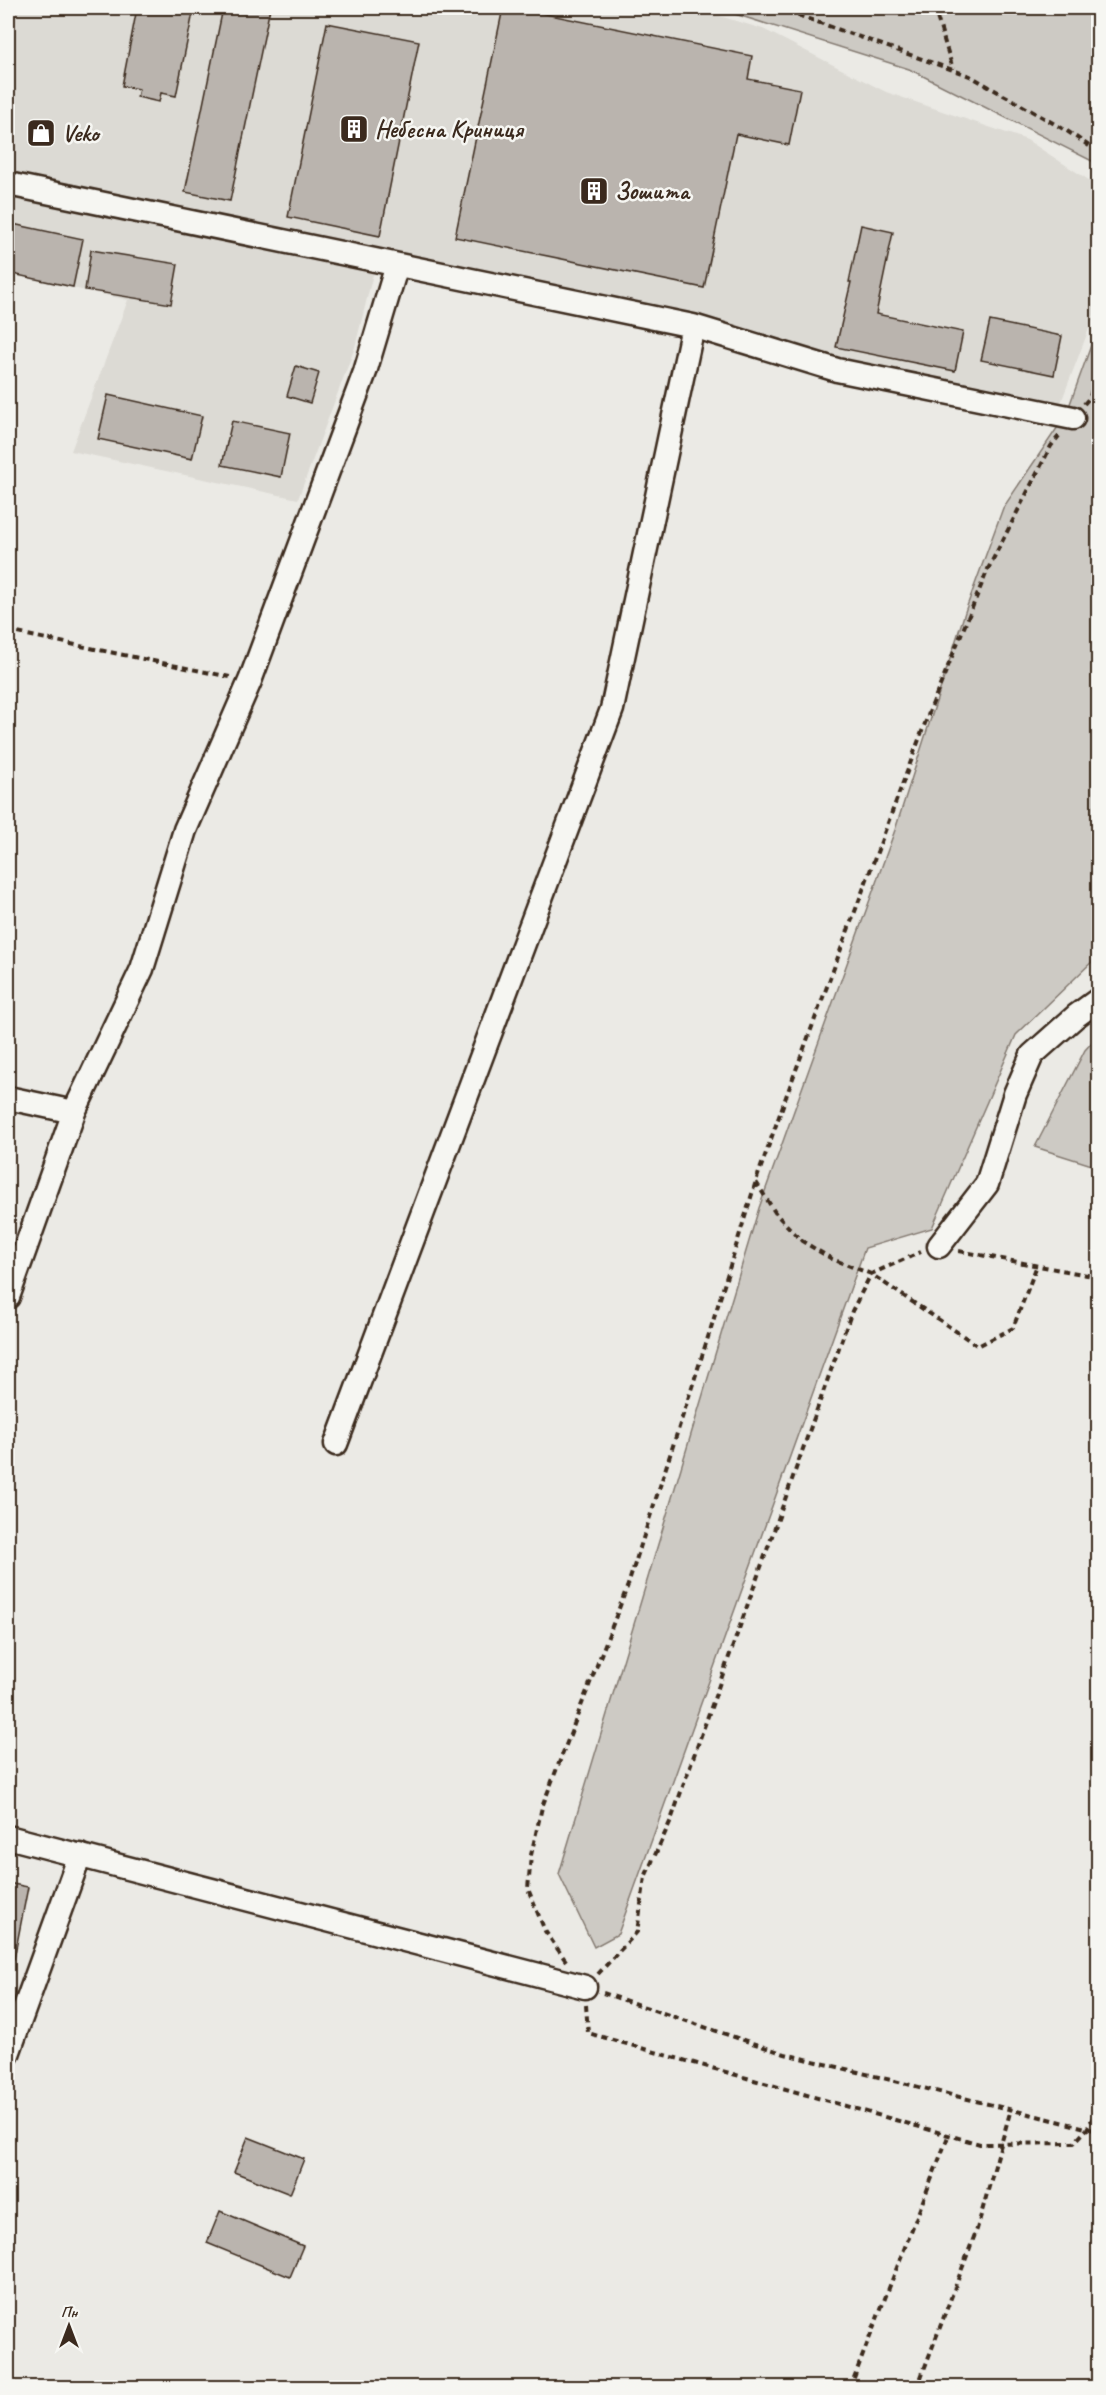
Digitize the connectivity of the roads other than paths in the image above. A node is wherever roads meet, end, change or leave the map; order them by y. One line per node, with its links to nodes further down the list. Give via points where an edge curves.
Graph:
1 (8, 184): 2 (street)
2 (397, 265): 3 (street); 7 (street, via 365,372 250,681 185,830 142,969)
3 (693, 326): 4 (street, via 837,370); 10 (street, via 612,709)
4 (1074, 418)
5 (1098, 1000): 8 (street, via 1032,1055 1015,1094 987,1184)
6 (8, 1098): 7 (street)
7 (74, 1112): 9 (street)
8 (939, 1246)
9 (8, 1297)
10 (336, 1444)
11 (8, 1837): 12 (street)
12 (80, 1856): 13 (street); 14 (street)
13 (585, 1987)
14 (8, 2054)

